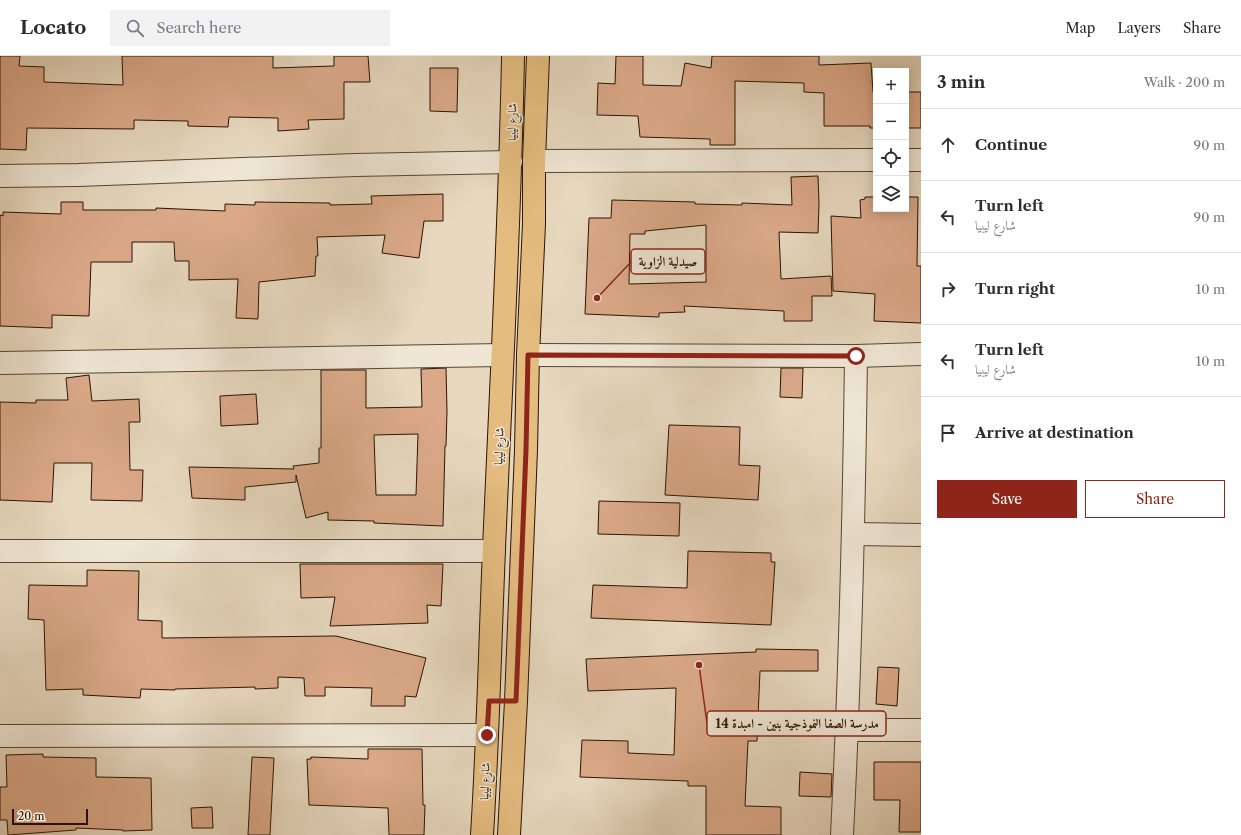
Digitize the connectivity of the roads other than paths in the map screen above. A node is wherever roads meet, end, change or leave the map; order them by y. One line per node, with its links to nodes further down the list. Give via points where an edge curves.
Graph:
1 (513, 56): 7 (main road, شارع ليبيا)
2 (538, 56): 6 (main road, شارع ليبيا)
3 (873, 160): 6 (street)
4 (909, 160): 5 (street)
5 (921, 160)
6 (534, 161): 10 (main road, شارع ليبيا)
7 (511, 162): 8 (street); 9 (main road, شارع ليبيا)
8 (0, 176)
9 (509, 224): 10 (main road); 12 (main road, شارع ليبيا)
10 (534, 224): 13 (main road, شارع ليبيا)
11 (921, 354): 14 (street)
12 (502, 355): 15 (street); 19 (main road, شارع ليبيا)
13 (528, 355): 14 (street); 21 (main road, شارع ليبيا)
14 (856, 356): 16 (street)
15 (0, 363)
16 (854, 534): 17 (street); 22 (street)
17 (921, 535)
18 (0, 551): 19 (street)
19 (494, 551): 20 (main road, شارع ليبيا)
20 (489, 701): 21 (main road); 24 (main road, شارع ليبيا)
21 (516, 701): 27 (main road, شارع ليبيا)
22 (848, 730): 23 (street); 28 (street)
23 (921, 730)
24 (487, 735): 25 (street); 26 (main road, شارع ليبيا)
25 (0, 736)
26 (482, 835)
27 (509, 835)
28 (842, 835)

